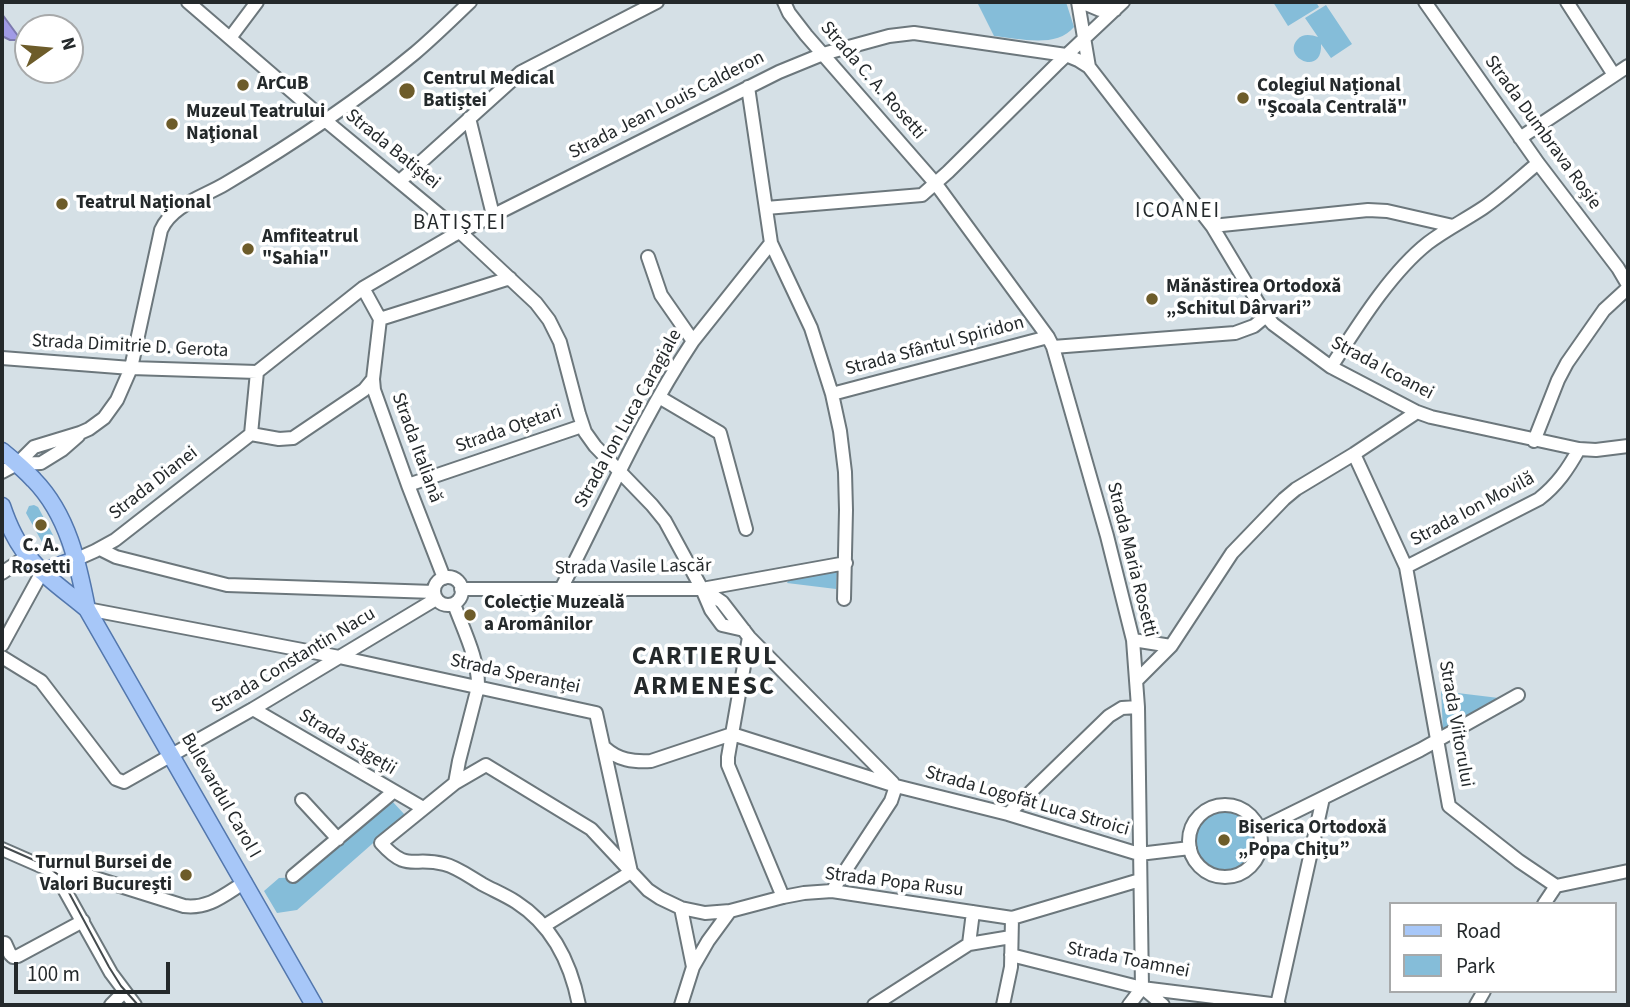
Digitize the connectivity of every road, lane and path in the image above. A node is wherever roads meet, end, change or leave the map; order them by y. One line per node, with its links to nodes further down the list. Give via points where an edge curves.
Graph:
1 (188, 2): 12 (street, Strada Batiștei)
2 (257, 2): 12 (street)
3 (470, 2): 10 (street)
4 (657, 2): 19 (street, via 521,72)
5 (784, 2): 13 (street, Strada C. A. Rosetti)
6 (1079, 2): 9 (street, via 1100,10); 11 (street)
7 (1426, 2): 21 (street, Strada Dumbrava Roșie)
8 (1567, 2): 17 (street)
9 (1119, 6): 11 (street)
10 (456, 7): 20 (street, via 415,53)
11 (1085, 37): 14 (street); 16 (street)
12 (230, 38): 20 (street, Strada Batiștei)
13 (823, 54): 14 (street, Strada Jean Louis Calderon, via 914,33); 18 (street, Strada Jean Louis Calderon); 24 (street, Strada C. A. Rosetti)
14 (1066, 55): 16 (street, Strada Icoanei); 24 (street)
15 (1628, 66): 17 (street)
16 (1089, 67): 27 (street, Strada Icoanei)
17 (1614, 75): 21 (street)
18 (748, 87): 25 (street); 26 (street, Strada Jean Louis Calderon)
19 (469, 118): 23 (street); 26 (street)
20 (326, 121): 23 (street, Strada Batiștei); 41 (street, via 168,217)
21 (1520, 138): 22 (street, Strada Dumbrava Roșie)
22 (1538, 163): 28 (street, via 1485,207); 32 (street, Strada Dumbrava Roșie)
23 (400, 181): 29 (street, Strada Batiștei)
24 (936, 184): 25 (street, via 917,197); 39 (street, Strada Maria Rosetti)
25 (766, 208): 30 (street)
26 (493, 215): 29 (street, Strada Jean Louis Calderon)
27 (1212, 226): 28 (street, via 1368,210); 36 (street, Strada Icoanei)
28 (1453, 226): 42 (street, via 1427,243 1401,270)
29 (460, 232): 33 (street, Strada Batiștei); 35 (street, Strada Jean Louis Calderon)
30 (771, 243): 38 (street, Strada Ion Luca Caragiale); 45 (street, via 811,328)
31 (648, 257): 38 (street, via 661,295)
32 (1623, 268): 34 (street, Strada Dumbrava Roșie)
33 (510, 278): 37 (street); 48 (street, Strada Batiștei, via 556,332)
34 (1628, 286): 50 (street, via 1604,310 1567,363)
35 (363, 288): 37 (street); 43 (street, Strada Jean Louis Calderon)
36 (1266, 316): 39 (street, Strada Sfântul Spiridon, via 1235,333); 42 (street, Strada Icoanei)
37 (380, 319): 44 (street, Strada Italiană)
38 (693, 341): 46 (street, Strada Ion Luca Caragiale)
39 (1051, 342): 45 (street, Strada Sfântul Spiridon); 77 (street, Strada Maria Rosetti)
40 (2, 358): 41 (street, Strada Dimitrie D. Gerota)
41 (131, 368): 43 (street, Strada Dimitrie D. Gerota); 55 (street, via 124,387 97,423 41,463)
42 (1331, 368): 47 (street, Strada Icoanei)
43 (257, 372): 49 (street)
44 (373, 379): 49 (street, via 364,390 293,438); 58 (street, Strada Italiană)
45 (832, 394): 64 (street, via 845,472)
46 (659, 397): 56 (street, Strada Ion Luca Caragiale); 60 (street, via 720,433)
47 (1417, 412): 50 (street, Strada Icoanei); 54 (street)
48 (582, 426): 56 (street, Strada Batiștei); 58 (street, Strada Oțetari)
49 (251, 434): 61 (street, Strada Dianei)
50 (1534, 441): 52 (street, Strada Icoanei)
51 (1628, 446): 52 (street, Strada Icoanei)
52 (1578, 450): 65 (street, Strada Ion Movilă, via 1556,485 1539,499)
53 (2, 451): 55 (main road)
54 (1354, 454): 65 (street, Strada Viitorului); 79 (street, via 1296,489 1232,553)
55 (17, 464): 57 (street); 63 (main road, via 57,511)
56 (620, 471): 70 (street, Strada Ion Luca Caragiale); 71 (street, Strada Batiștei, via 665,521)
57 (2, 472)
58 (408, 485): 68 (street, Strada Italiană)
59 (2, 506): 62 (main road)
60 (746, 529)
61 (100, 549): 63 (street, Strada Dianei); 72 (street, via 227,585)
62 (27, 556): 66 (main road); 67 (street)
63 (77, 559): 66 (main road); 75 (main road)
64 (846, 563): 71 (street, Strada Vasile Lascăr); 73 (street)
65 (1406, 567): 88 (street, Strada Viitorului)
66 (42, 572): 75 (main road); 78 (street)
67 (2, 573)
68 (444, 578): 69 (street, via 457,581); 72 (street, via 437,583)
69 (461, 589): 70 (street, Strada Vasile Lascăr); 74 (street)
70 (561, 589): 71 (street, Strada Vasile Lascăr)
71 (702, 589): 76 (street, Strada Batiștei, via 722,602); 76 (street, Strada Batiștei, via 722,625)
72 (435, 595): 74 (street, via 443,605); 81 (street, Strada Constantin Nacu)
73 (844, 599)
74 (454, 604): 83 (street, via 476,664)
75 (87, 609): 81 (street, Strada Speranței); 90 (main road, Bulevardul Carol I)
76 (746, 633): 87 (street); 92 (street)
77 (1133, 640): 79 (street); 82 (street, Strada Maria Rosetti)
78 (2, 645)
79 (1171, 646): 82 (street)
80 (2, 657): 90 (street, Strada Constantin Nacu, via 41,681 116,779 124,782)
81 (339, 657): 83 (street, Strada Speranței); 86 (street, Strada Constantin Nacu)
82 (1136, 681): 85 (street, Strada Maria Rosetti)
83 (478, 687): 89 (street, Strada Speranței, via 596,713); 91 (street)
84 (1518, 695): 88 (street)
85 (1138, 707): 97 (street, via 1116,711); 104 (street, Strada Maria Rosetti)
86 (253, 709): 90 (street, Strada Constantin Nacu); 93 (street, Strada Săgeții)
87 (732, 734): 89 (street, via 651,761 615,757); 92 (street); 115 (street, via 730,772)
88 (1438, 740): 94 (street); 113 (street, Strada Viitorului, via 1449,806)
89 (605, 748): 98 (street, Strada Speranței)
90 (172, 755): 112 (main road, Bulevardul Carol I)
91 (455, 783): 96 (street); 100 (street, Strada Popa Rusu, via 486,765)
92 (896, 786): 97 (street, Strada Logofăt Luca Stroici); 114 (street)
93 (393, 792): 96 (street, Strada Săgeții); 101 (street)
94 (1323, 798): 99 (street); 139 (street)
95 (302, 800): 101 (street)
96 (423, 808): 122 (street, via 381,843 391,854 405,862 449,865 516,902)
97 (1008, 814): 104 (street, Strada Logofăt Luca Stroici)
98 (619, 816): 100 (street, via 616,831 607,835); 107 (street, Strada Speranței)
99 (1260, 829): 102 (street, via 1242,808 1216,806 1195,822); 102 (street, via 1257,858 1235,876 1206,872)
100 (591, 830): 107 (street, Strada Popa Rusu)
101 (338, 839): 109 (street)
102 (1190, 848): 104 (street, Strada Logofăt Luca Stroici)
103 (2, 849): 105 (street)
104 (1139, 854): 110 (street, Strada Maria Rosetti)
105 (48, 869): 108 (street); 111 (street)
106 (1628, 871): 113 (street)
107 (631, 872): 117 (street, Strada Popa Rusu, via 648,890); 122 (street)
108 (79, 873): 111 (street); 112 (street, via 195,907)
109 (293, 876)
110 (1140, 880): 120 (street); 128 (street, Strada Maria Rosetti)
111 (62, 884): 121 (street)
112 (238, 886): 132 (main road, Bulevardul Carol I)
113 (1556, 886): 116 (street)
114 (832, 891): 115 (street, Strada Popa Rusu); 119 (street, Strada Popa Rusu)
115 (783, 897): 118 (street, Strada Popa Rusu)
116 (1545, 902)
117 (681, 908): 118 (street, Strada Popa Rusu, via 705,913); 127 (street)
118 (730, 911): 127 (street)
119 (973, 912): 120 (street, Strada Popa Rusu); 125 (street)
120 (1012, 918): 123 (street)
121 (83, 921): 124 (street, via 18,956 10,954); 129 (street)
122 (544, 926): 133 (street, via 569,967)
123 (1012, 937): 125 (street); 126 (street)
124 (5, 943)
125 (969, 944): 135 (street)
126 (1011, 955): 128 (street, Strada Toamnei); 136 (street)
127 (693, 967): 134 (street)
128 (1142, 988): 137 (street); 138 (street); 139 (street, Strada Toamnei)
129 (124, 992): 130 (street); 131 (street)
130 (111, 1005)
131 (135, 1005)
132 (314, 1005)
133 (579, 1005)
134 (681, 1005)
135 (874, 1005)
136 (1003, 1005)
137 (1129, 1005)
138 (1163, 1005)
139 (1278, 1005)

